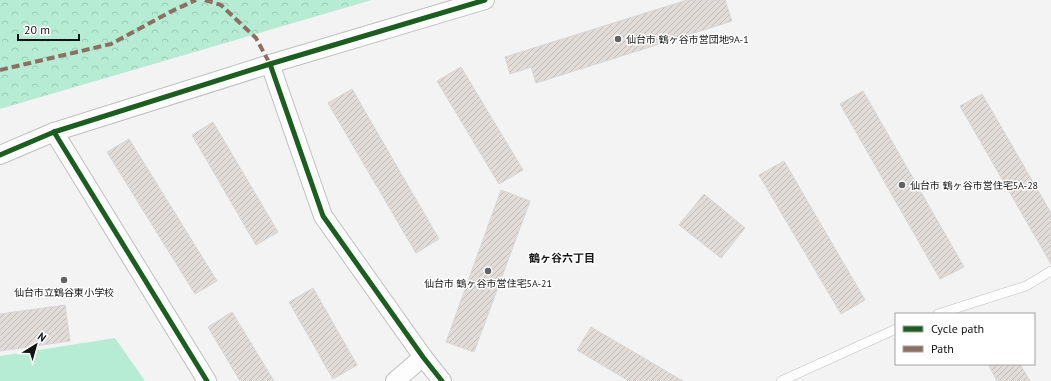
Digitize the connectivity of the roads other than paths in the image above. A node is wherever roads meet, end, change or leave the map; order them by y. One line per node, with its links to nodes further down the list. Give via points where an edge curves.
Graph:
1 (485, 0): 2 (street)
2 (270, 64): 3 (street); 8 (street, via 323,216)
3 (54, 132): 4 (street); 9 (street)
4 (0, 155)
5 (1051, 271): 6 (lane, via 1026,286)
6 (941, 313)
7 (895, 329): 12 (lane)
8 (423, 357): 10 (street); 11 (street)
9 (207, 381)
10 (395, 381)
11 (442, 381)
12 (781, 381)

